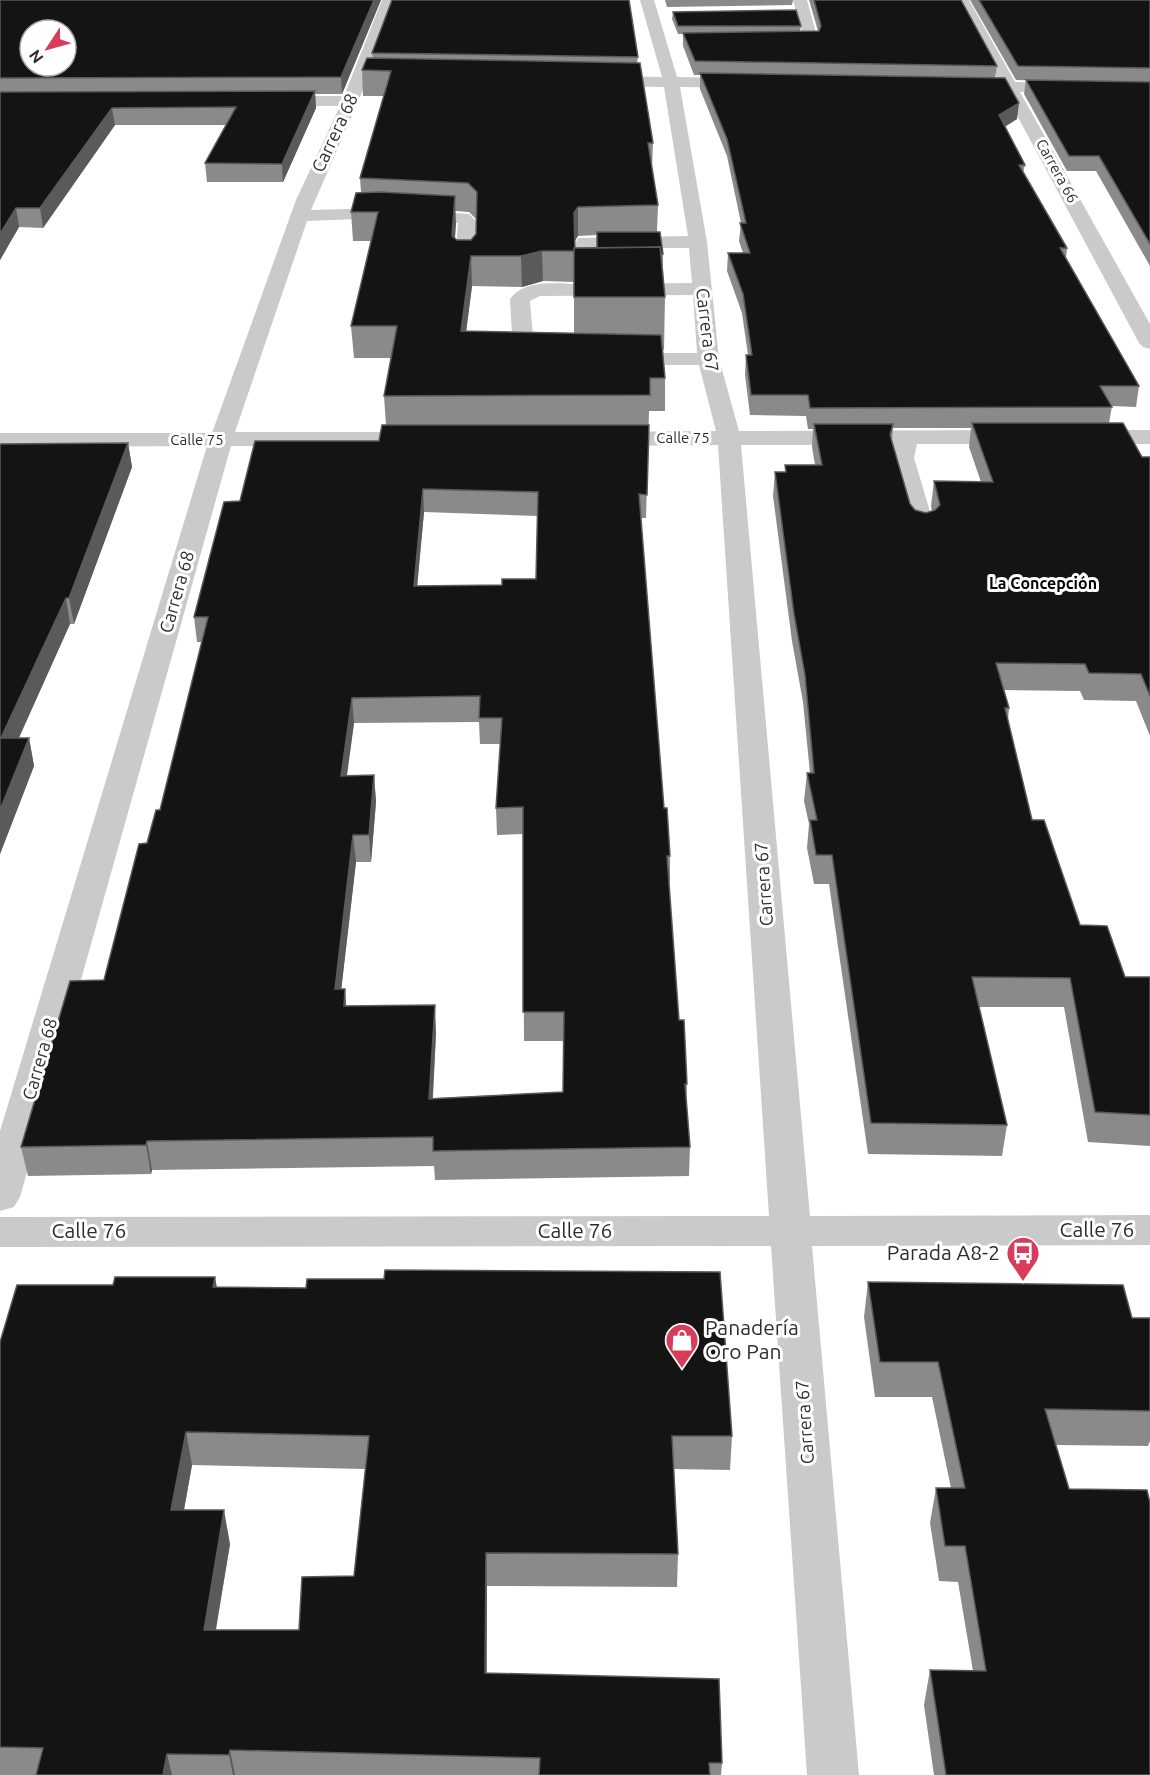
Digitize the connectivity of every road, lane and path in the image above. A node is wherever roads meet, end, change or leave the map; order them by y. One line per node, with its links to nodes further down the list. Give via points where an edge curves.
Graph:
1 (389, 0): 13 (street, Carrera 68, via 367,76)
2 (962, 0): 10 (street, Carrera 66)
3 (798, 8): 5 (street, via 811,40)
4 (657, 21): 7 (street, Carrera 67)
5 (764, 40)
6 (576, 80): 7 (street)
7 (671, 82): 8 (street); 15 (street, Carrera 67)
8 (764, 84)
9 (952, 86): 10 (street)
10 (1010, 87): 11 (street); 19 (street, Carrera 66)
11 (1150, 89)
12 (256, 101): 13 (street)
13 (349, 101): 14 (street, Carrera 68)
14 (299, 216): 16 (street, via 382,213 463,219 467,221); 31 (street, Carrera 68)
15 (698, 242): 17 (street, via 585,242); 18 (street, Carrera 67)
16 (465, 264)
17 (586, 279)
18 (701, 289): 20 (street, via 536,290 520,299 524,353); 22 (street, Carrera 67)
19 (1150, 344)
20 (570, 358)
21 (605, 359): 22 (street)
22 (708, 359): 26 (street, Carrera 67)
23 (1034, 437): 27 (street, Calle 75)
24 (1069, 437): 25 (street)
25 (1150, 437)
26 (729, 438): 27 (street, Calle 75); 29 (street, Calle 75); 35 (street, Carrera 67)
27 (907, 438): 32 (street, via 902,458)
28 (448, 439): 31 (street, Calle 75)
29 (579, 439)
30 (0, 440): 31 (street, Calle 75)
31 (221, 440): 33 (street, Carrera 68)
32 (922, 528)
33 (0, 1197)
34 (1150, 1230): 35 (street, Calle 76)
35 (790, 1231): 36 (street, Calle 76); 37 (street, Carrera 67)
36 (0, 1232)
37 (832, 1775)

